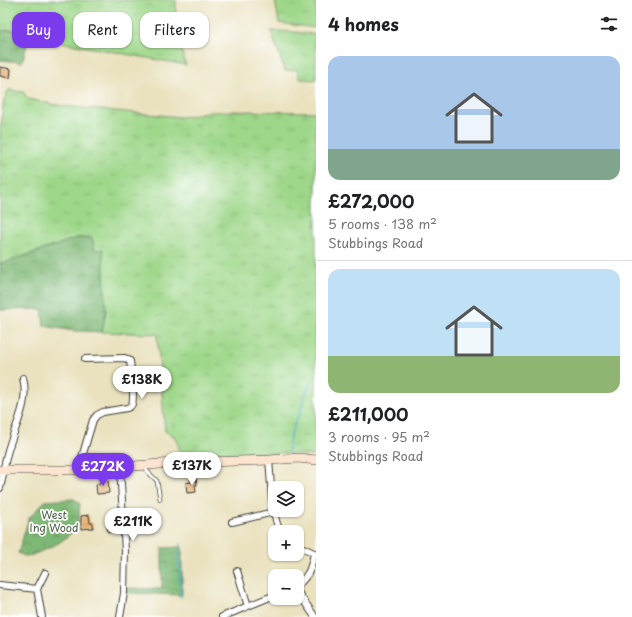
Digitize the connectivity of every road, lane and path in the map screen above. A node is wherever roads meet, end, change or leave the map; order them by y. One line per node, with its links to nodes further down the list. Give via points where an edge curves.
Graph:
1 (85, 360): 8 (street, via 125,358 130,361 133,403 131,407 103,412 93,420 82,457)
2 (23, 378): 7 (street, via 25,396)
3 (269, 460): 4 (street); 5 (street); 9 (street)
4 (316, 460)
5 (145, 465): 6 (street); 11 (lane, via 147,471 158,481)
6 (120, 467): 8 (street); 25 (street, via 125,551 124,593)
7 (2, 470): 8 (street); 10 (street)
8 (83, 470)
9 (271, 481)
10 (0, 488)
11 (160, 499)
12 (268, 513): 13 (street)
13 (232, 522)
14 (304, 548): 15 (street)
15 (315, 554): 18 (street)
16 (237, 571): 23 (street)
17 (45, 573): 20 (street)
18 (304, 580)
19 (0, 585): 20 (street)
20 (37, 589): 24 (street)
21 (268, 599): 23 (street)
22 (304, 601): 27 (street)
23 (248, 606): 26 (street)
24 (42, 617)
25 (120, 617)
26 (222, 617)
27 (315, 617)

